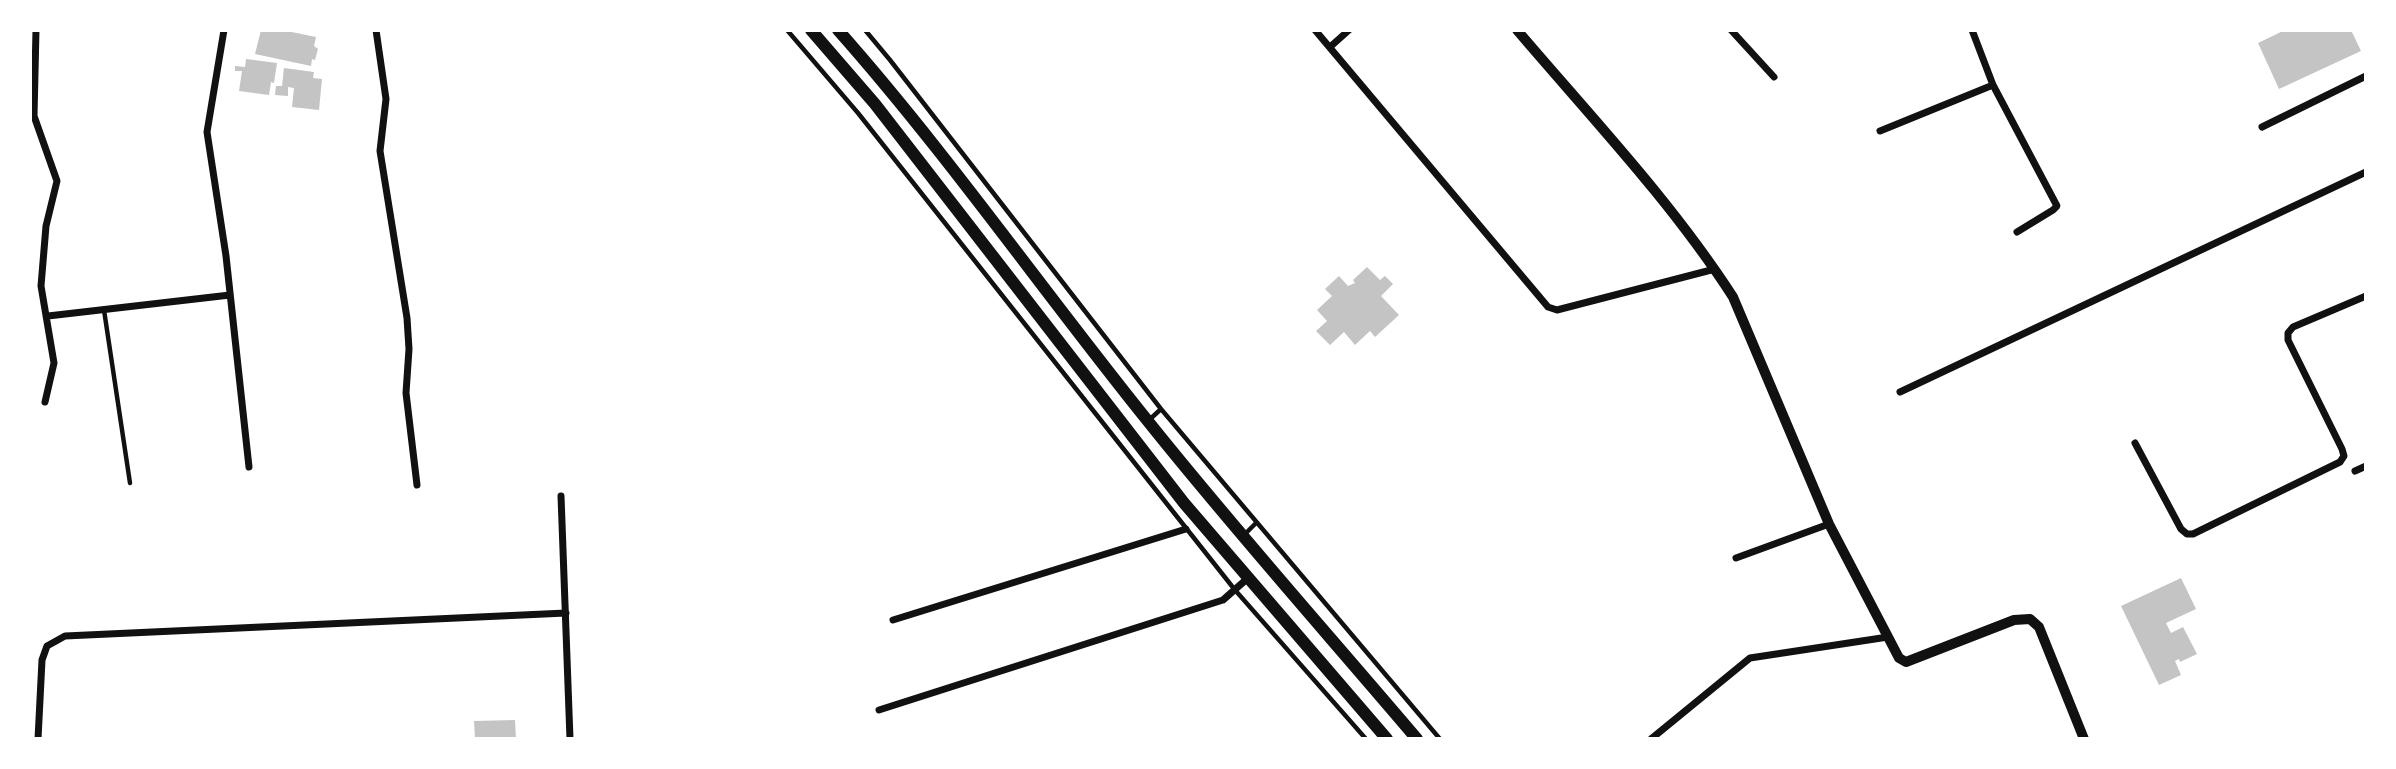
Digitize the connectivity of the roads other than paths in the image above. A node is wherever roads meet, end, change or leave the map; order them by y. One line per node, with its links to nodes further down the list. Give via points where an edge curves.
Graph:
1 (36, 30): 25 (street, via 34,116 57,181 46,226 41,286)
2 (224, 30): 22 (street, via 207,132)
3 (376, 30): 35 (street, via 386,99 380,151 407,318 406,393)
4 (787, 30): 39 (lane, via 858,113)
5 (811, 30): 42 (main road, via 875,104)
6 (838, 30): 29 (main road)
7 (865, 30): 28 (lane)
8 (1315, 30): 13 (street)
9 (1349, 30): 13 (street)
10 (1517, 30): 21 (street)
11 (1731, 30): 15 (street)
12 (1972, 30): 16 (street)
13 (1330, 47): 21 (street, via 1548,307 1557,310)
14 (2366, 76): 17 (street)
15 (1774, 77)
16 (1993, 85): 18 (street); 20 (street, via 2057,206)
17 (2262, 127)
18 (1880, 131)
19 (2366, 172): 26 (street)
20 (2017, 232)
21 (1715, 269): 38 (street, via 1733,297)
22 (230, 295): 24 (street); 32 (street)
23 (2366, 296): 30 (street, via 2288,333 2342,449 2340,462 2187,534)
24 (104, 309): 25 (street); 34 (lane)
25 (48, 316): 27 (street, via 54,363)
26 (1900, 393)
27 (46, 402)
28 (1161, 409): 29 (lane); 37 (lane)
29 (1148, 422): 40 (main road)
30 (2135, 443)
31 (2366, 466): 33 (street)
32 (248, 467)
33 (2355, 471)
34 (130, 483)
35 (417, 485)
36 (561, 496): 44 (street)
37 (1256, 523): 40 (lane); 53 (lane)
38 (1829, 524): 41 (street); 46 (street)
39 (1186, 529): 43 (lane); 45 (street)
40 (1242, 536): 52 (main road)
41 (1736, 558)
42 (1248, 578): 43 (street); 51 (main road)
43 (1235, 590): 47 (street, via 1223,600); 50 (lane)
44 (566, 613): 48 (street, via 65,636 47,646 42,660); 49 (street)
45 (893, 620)
46 (1888, 637): 54 (street, via 1750,658); 55 (street, via 1906,662 2014,620 2030,619 2039,627)
47 (879, 709)
48 (38, 739)
49 (570, 739)
50 (1366, 739)
51 (1387, 739)
52 (1417, 739)
53 (1440, 739)
54 (1651, 739)
55 (2084, 739)

